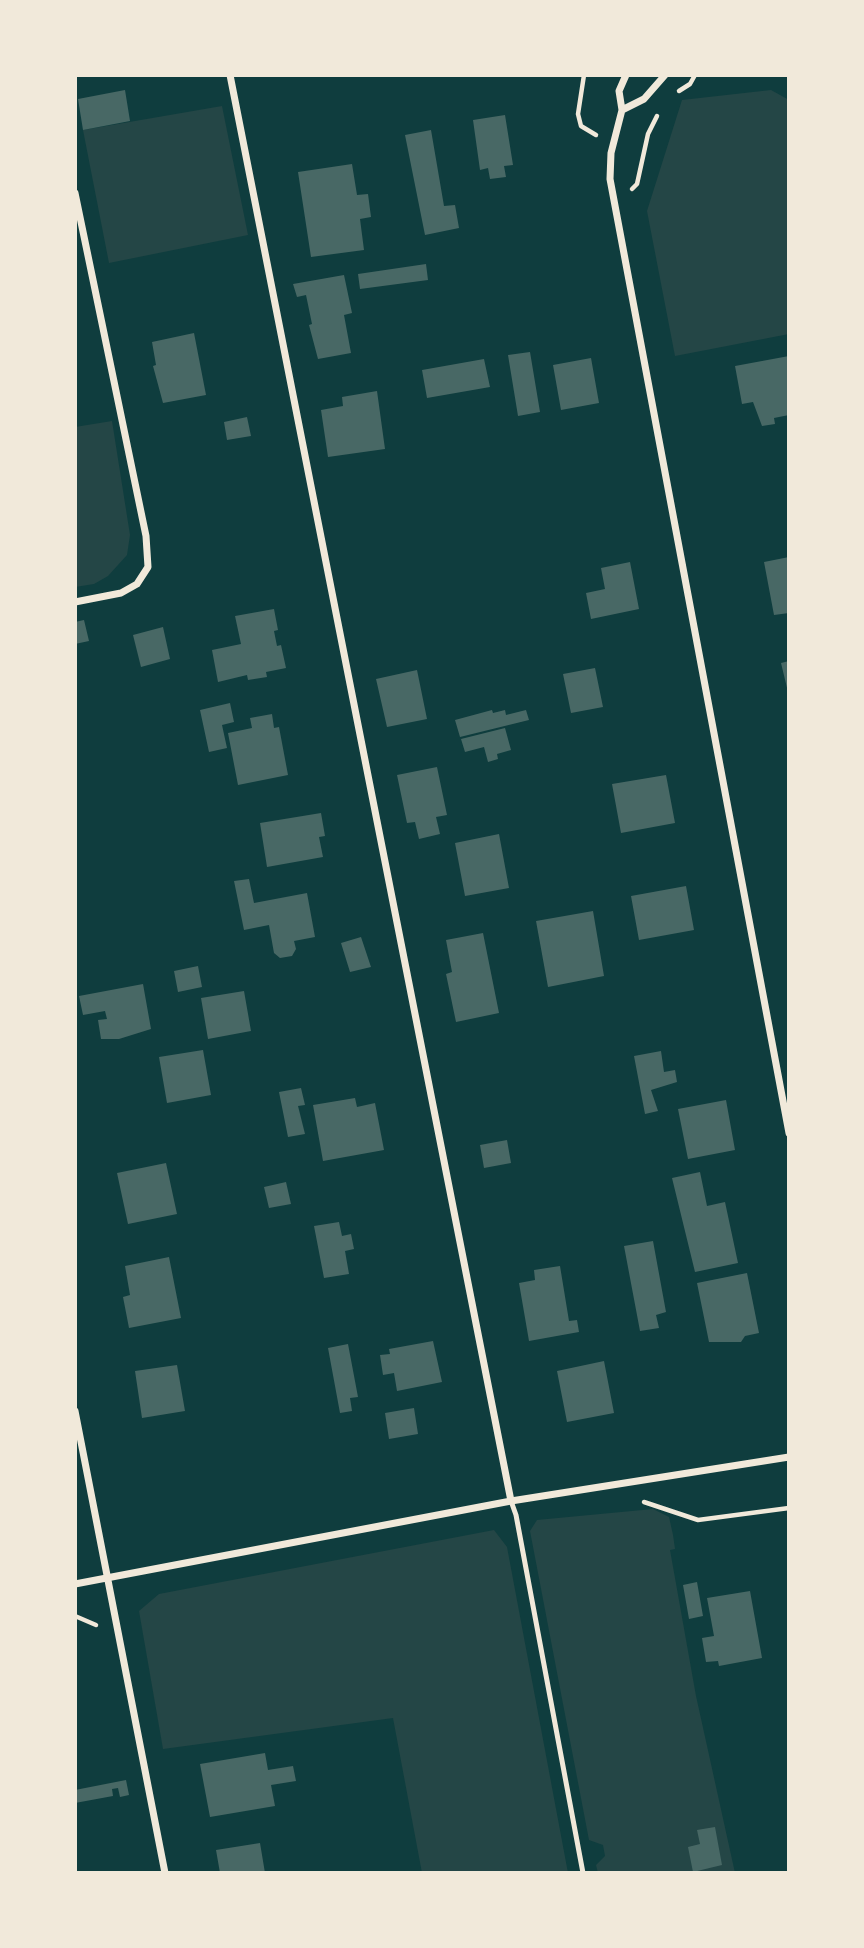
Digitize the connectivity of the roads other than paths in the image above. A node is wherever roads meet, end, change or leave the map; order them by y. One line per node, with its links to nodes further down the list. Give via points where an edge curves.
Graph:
1 (230, 75): 10 (street)
2 (626, 75): 4 (street, via 619,91)
3 (664, 75): 4 (street, via 644,99)
4 (622, 110): 7 (street, via 612,144 610,179)
5 (75, 193): 6 (street, via 146,536 148,567 137,584 121,593)
6 (75, 602)
7 (789, 1133)
8 (75, 1410): 11 (street)
9 (789, 1457): 10 (street)
10 (511, 1501): 11 (street); 14 (lane)
11 (107, 1575): 12 (street); 13 (street)
12 (75, 1584)
13 (165, 1873)
14 (583, 1873)

